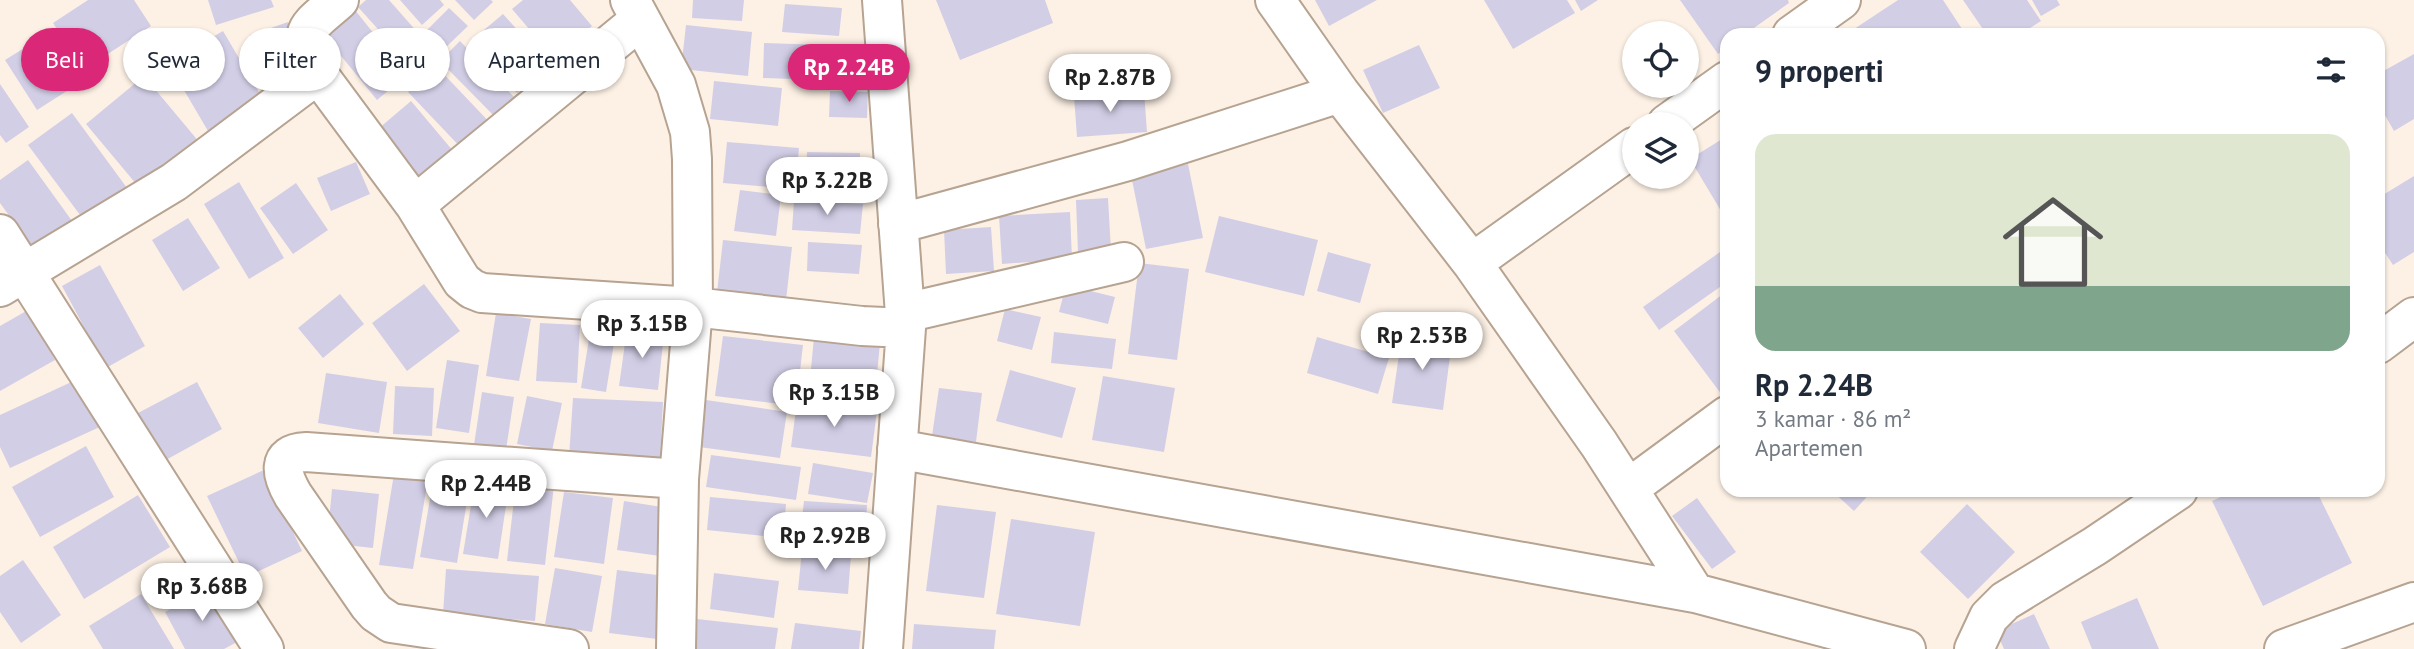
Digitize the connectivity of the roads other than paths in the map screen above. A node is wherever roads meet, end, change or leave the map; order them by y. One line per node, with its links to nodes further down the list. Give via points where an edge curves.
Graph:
1 (340, 0): 6 (street)
2 (882, 0): 15 (street)
3 (1275, 0): 11 (street)
4 (1840, 0): 7 (street)
5 (635, 10): 14 (street); 20 (street, via 676,85 690,132)
6 (309, 28)
7 (1802, 28)
8 (1720, 86): 12 (street)
9 (295, 91): 19 (street, via 174,181)
10 (331, 91): 14 (street)
11 (1340, 93): 15 (street, via 1128,161); 18 (street)
12 (1684, 112)
13 (1622, 156): 18 (street)
14 (415, 205): 20 (street, via 462,281 477,292)
15 (898, 224): 22 (street)
16 (0, 233): 19 (street)
17 (1124, 262): 22 (street)
18 (1472, 263): 27 (street)
19 (13, 280): 31 (street)
20 (693, 307): 22 (street); 26 (street)
21 (2414, 317): 23 (street)
22 (905, 320): 25 (street)
23 (2385, 339)
24 (1720, 421): 27 (street)
25 (897, 449): 29 (street); 34 (street)
26 (679, 479): 32 (street, via 306,452 289,456 284,463 284,478 293,495 369,605 384,619); 33 (street)
27 (1629, 488): 29 (street)
28 (2168, 497): 36 (street, via 2005,601 1989,617)
29 (1695, 593): 35 (street)
30 (2414, 602): 37 (street)
31 (264, 649)
32 (569, 649)
33 (676, 649)
34 (883, 649)
35 (1906, 649)
36 (1974, 649)
37 (2284, 649)

